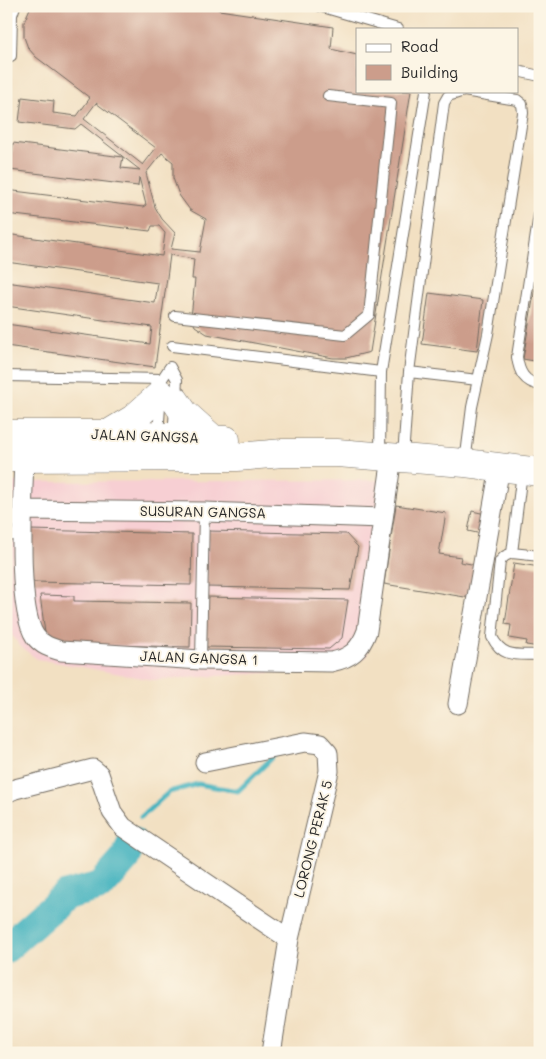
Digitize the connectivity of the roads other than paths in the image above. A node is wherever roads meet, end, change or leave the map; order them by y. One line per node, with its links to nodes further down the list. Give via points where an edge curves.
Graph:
1 (15, 6): 4 (lane)
2 (319, 6): 3 (lane)
3 (395, 28)
4 (11, 56)
5 (518, 71): 6 (lane)
6 (540, 76)
7 (426, 92): 14 (lane)
8 (461, 92): 15 (lane, via 448,96 444,103)
9 (470, 92): 17 (lane, via 517,100 522,104 523,113)
10 (328, 96): 12 (lane, via 391,103 369,315 346,335)
11 (540, 208): 18 (lane, via 517,357 519,372 526,380)
12 (175, 316)
13 (172, 346): 14 (lane)
14 (381, 372): 25 (lane)
15 (408, 372): 17 (lane); 25 (lane)
16 (6, 376): 19 (lane)
17 (478, 380): 27 (lane)
18 (540, 385)
19 (166, 391): 21 (main road); 22 (main road, via 184,413); 23 (lane); 23 (lane)
20 (6, 434): 21 (main road, JALAN GANGSA)
21 (108, 434): 23 (main road, JALAN GANGSA)
22 (213, 439): 23 (main road, JALAN GANGSA); 24 (main road, JALAN GANGSA, via 242,441)
23 (165, 447): 24 (main road, JALAN GANGSA, via 237,457); 26 (main road, JALAN GANGSA)
24 (283, 453): 25 (main road, JALAN GANGSA)
25 (392, 457): 27 (main road, JALAN GANGSA); 31 (street, JALAN GANGSA 1)
26 (15, 458): 29 (street, JALAN GANGSA 1)
27 (465, 463): 28 (main road, JALAN GANGSA)
28 (521, 470): 33 (lane); 37 (street)
29 (23, 510): 30 (street, SUSURAN GANGSA); 32 (street, JALAN GANGSA 1)
30 (204, 512): 31 (street, SUSURAN GANGSA); 36 (lane)
31 (383, 518): 36 (street, JALAN GANGSA 1, via 367,631 355,653 331,662)
32 (14, 535): 36 (street, JALAN GANGSA 1, via 26,615 36,638 46,646 61,651)
33 (512, 553): 34 (lane); 35 (lane, via 500,562 492,637 497,648 506,653)
34 (540, 556)
35 (540, 656)
36 (201, 660)
37 (458, 704)
38 (205, 762): 40 (street, LORONG PERAK 5, via 305,742 320,744 328,753 329,771)
39 (6, 793): 40 (street, via 93,769 99,774 112,812 123,827)
40 (289, 939): 41 (street, LORONG PERAK 5)
41 (271, 1053)

